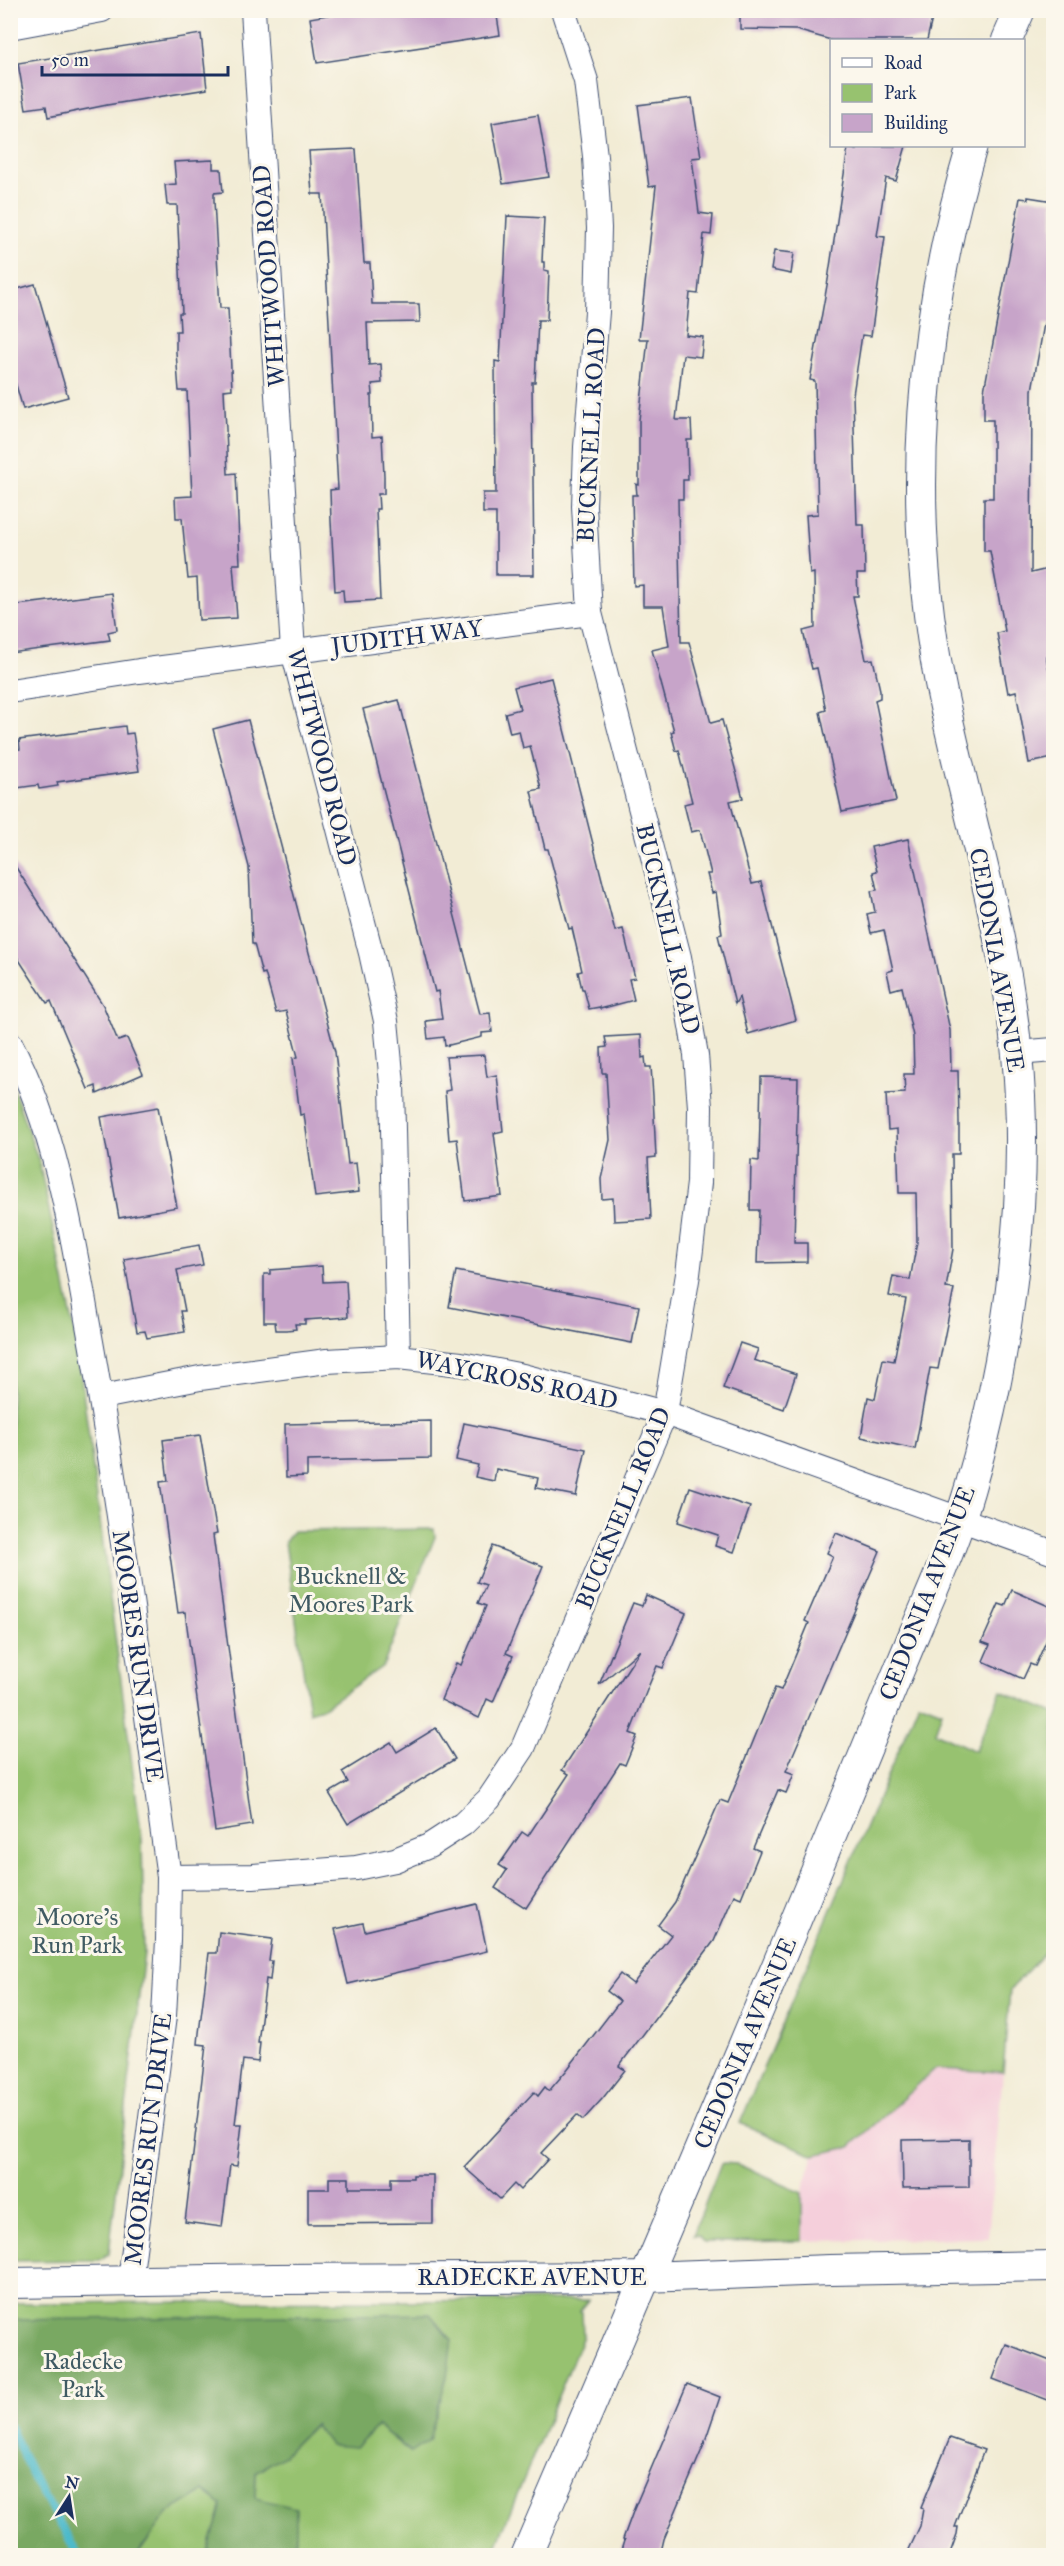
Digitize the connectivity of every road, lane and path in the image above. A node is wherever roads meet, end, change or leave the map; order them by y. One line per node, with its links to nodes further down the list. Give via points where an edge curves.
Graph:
1 (102, 10): 5 (street)
2 (253, 10): 9 (street, WHITWOOD ROAD)
3 (563, 10): 8 (street, BUCKNELL ROAD, via 586,81 599,228 584,506)
4 (1020, 10): 6 (street)
5 (10, 27)
6 (1007, 39)
7 (972, 147): 13 (street, CEDONIA AVENUE, via 946,247 930,336 923,407 922,546 940,683 1000,949)
8 (590, 613): 9 (street, JUDITH WAY); 16 (street, BUCKNELL ROAD, via 679,957 696,1055 699,1183)
9 (293, 651): 10 (street, JUDITH WAY); 14 (street, WHITWOOD ROAD, via 386,1021 393,1095)
10 (10, 691)
11 (10, 1042): 15 (street, MOORES RUN DRIVE, via 34,1098 56,1170)
12 (1053, 1050): 13 (street)
13 (1017, 1053): 17 (street, CEDONIA AVENUE, via 1021,1149 1009,1304 992,1401)
14 (398, 1357): 15 (street, WAYCROSS ROAD, via 276,1367); 16 (street, WAYCROSS ROAD, via 523,1376)
15 (102, 1397): 19 (street, MOORES RUN DRIVE)
16 (665, 1413): 17 (street, WAYCROSS ROAD); 19 (street, BUCKNELL ROAD, via 523,1748 489,1799 463,1824 417,1851 356,1868 253,1876)
17 (961, 1519): 18 (street, WAYCROSS ROAD); 21 (street, CEDONIA AVENUE)
18 (1053, 1553)
19 (168, 1877): 22 (street, MOORES RUN DRIVE, via 164,2016)
20 (1053, 2266): 21 (street, RADECKE AVENUE)
21 (645, 2277): 22 (street, RADECKE AVENUE); 24 (street, CEDONIA AVENUE)
22 (130, 2281): 23 (street, RADECKE AVENUE)
23 (10, 2283)
24 (526, 2556)

